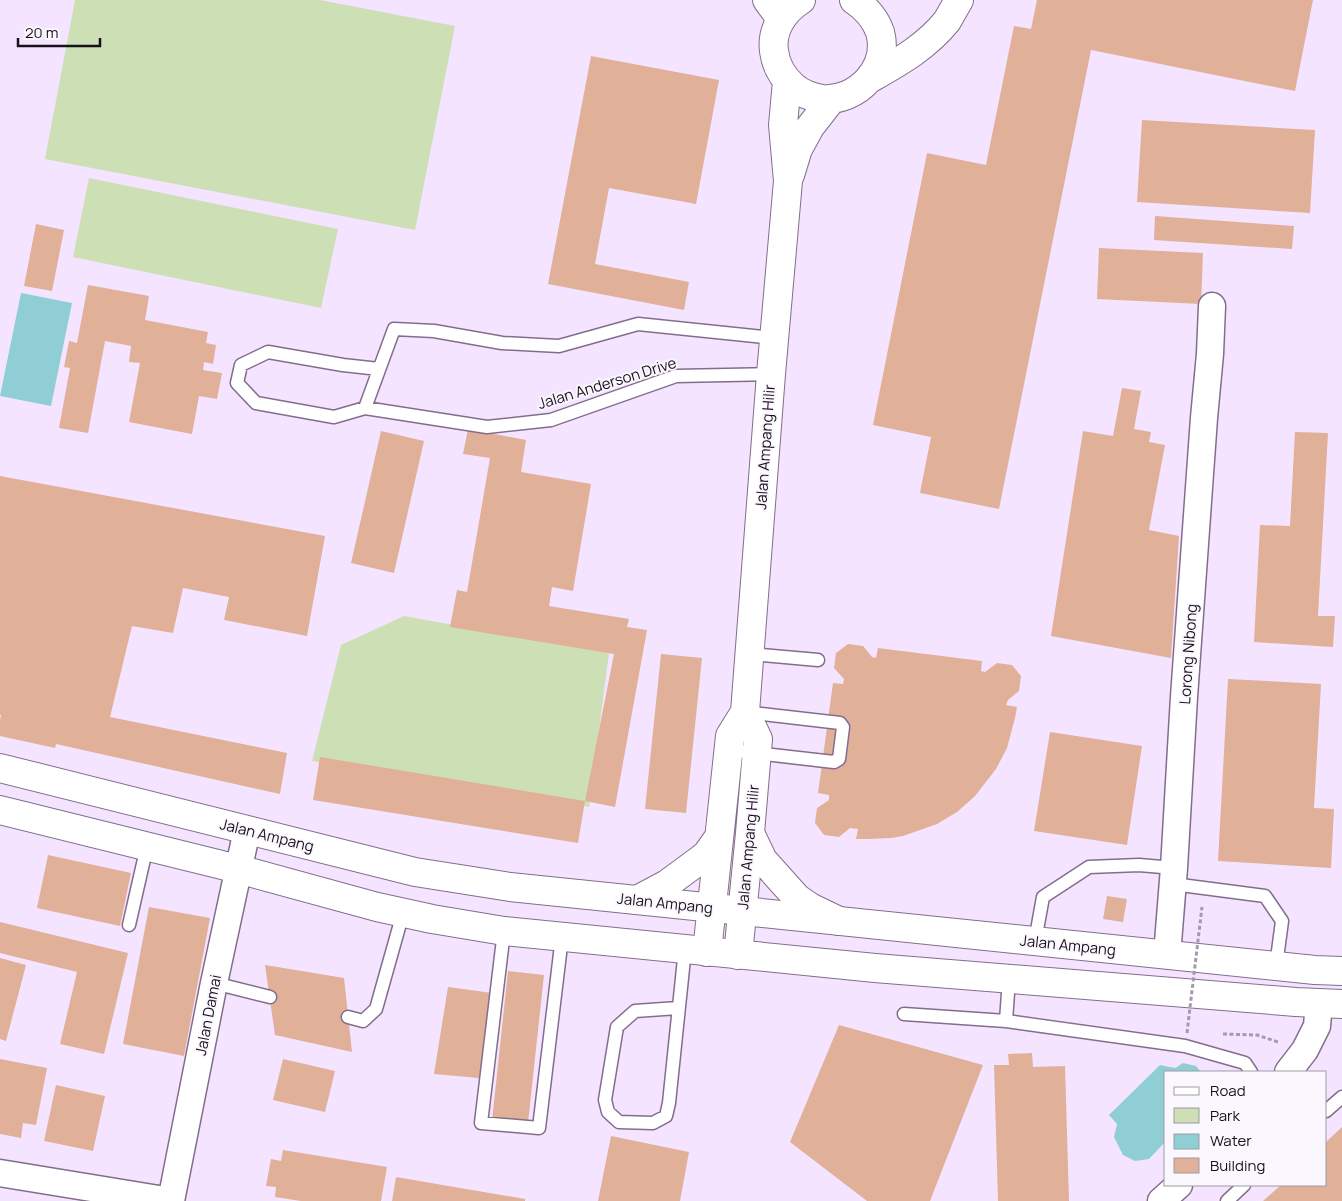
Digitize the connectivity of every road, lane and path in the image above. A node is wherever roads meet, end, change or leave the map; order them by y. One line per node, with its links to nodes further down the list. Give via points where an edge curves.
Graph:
1 (801, 0): 4 (main road, via 792,6)
2 (854, 0): 5 (main road, via 874,19 880,33 881,49)
3 (959, 0): 5 (main road, via 948,20 930,40)
4 (774, 9): 6 (main road, via 774,50)
5 (871, 78): 7 (main road, via 859,89)
6 (787, 81): 7 (main road, via 799,92); 8 (main road, Jalan Ampang Hilir, via 783,125)
7 (831, 100): 8 (main road, Jalan Ampang Hilir, via 798,149)
8 (788, 181): 10 (main road, Jalan Ampang Hilir)
9 (1212, 306): 26 (street, Lorong Nibong)
10 (774, 338): 11 (lane, via 638,324 559,346 502,343 434,331 394,329); 12 (main road, Jalan Ampang Hilir)
11 (379, 369): 13 (lane); 13 (lane, via 268,352 241,365 237,383 256,403 334,418)
12 (771, 374): 13 (lane, Jalan Anderson Drive, via 676,376 551,420 487,427); 14 (main road, Jalan Ampang Hilir)
13 (365, 408)
14 (750, 654): 15 (lane); 16 (main road, Jalan Ampang Hilir)
15 (818, 660)
16 (745, 712): 17 (main road, Jalan Ampang Hilir, via 730,736); 18 (main road, Jalan Ampang Hilir, via 758,739); 18 (lane, via 840,723 843,727 839,759 834,762)
17 (729, 750): 18 (lane); 23 (main road, Jalan Ampang Hilir)
18 (756, 753): 22 (main road, Jalan Ampang Hilir)
19 (0, 768): 21 (main road, Jalan Ampang)
20 (0, 810): 24 (main road)
21 (247, 830): 25 (street, Jalan Damai); 27 (main road, Jalan Ampang, via 415,872 510,887)
22 (750, 833): 30 (main road, Jalan Ampang Hilir); 32 (main road, via 763,860 797,898)
23 (719, 837): 27 (main road, via 701,859 667,884); 29 (main road, Jalan Ampang Hilir)
24 (147, 846): 25 (main road); 33 (lane)
25 (238, 869): 31 (main road); 43 (street, Jalan Damai)
26 (1173, 876): 36 (lane, via 1139,864 1089,868 1043,897); 39 (street, Lorong Nibong); 40 (lane, via 1266,896 1282,921)
27 (637, 900): 29 (main road, Jalan Ampang)
28 (1202, 907): 50 (path, bridge)
29 (712, 908): 30 (main road, Jalan Ampang); 37 (main road, Jalan Ampang Hilir)
30 (742, 911): 32 (main road, Jalan Ampang); 38 (main road, Jalan Ampang Hilir)
31 (403, 913): 34 (main road); 48 (lane, via 376,1009 363,1021)
32 (841, 922): 36 (main road, Jalan Ampang)
33 (129, 925)
34 (504, 931): 35 (main road); 35 (lane, via 481,1123 538,1128)
35 (562, 937): 37 (main road)
36 (1036, 941): 39 (main road, Jalan Ampang)
37 (696, 951): 38 (main road); 46 (lane)
38 (738, 955): 42 (main road)
39 (1167, 955): 40 (main road, Jalan Ampang)
40 (1276, 966): 41 (main road, Jalan Ampang)
41 (1342, 971)
42 (1009, 979): 45 (main road); 49 (lane)
43 (214, 983): 44 (lane); 58 (street, Jalan Damai)
44 (270, 997)
45 (1330, 1003): 52 (street, via 1305,1050)
46 (678, 1008): 46 (lane, via 635,1011 617,1027 605,1100 608,1112 619,1122 653,1123 666,1116)
47 (904, 1014): 49 (lane)
48 (348, 1017)
49 (1006, 1021): 51 (lane, via 1185,1046 1245,1063)
50 (1187, 1032)
51 (1250, 1071)
52 (1289, 1071)
53 (1342, 1096): 54 (lane)
54 (1327, 1110)
55 (0, 1174): 58 (street, Jalan Damai)
56 (1178, 1186): 59 (street)
57 (1243, 1186): 60 (lane)
58 (171, 1201)
59 (1161, 1201)
60 (1228, 1201)

